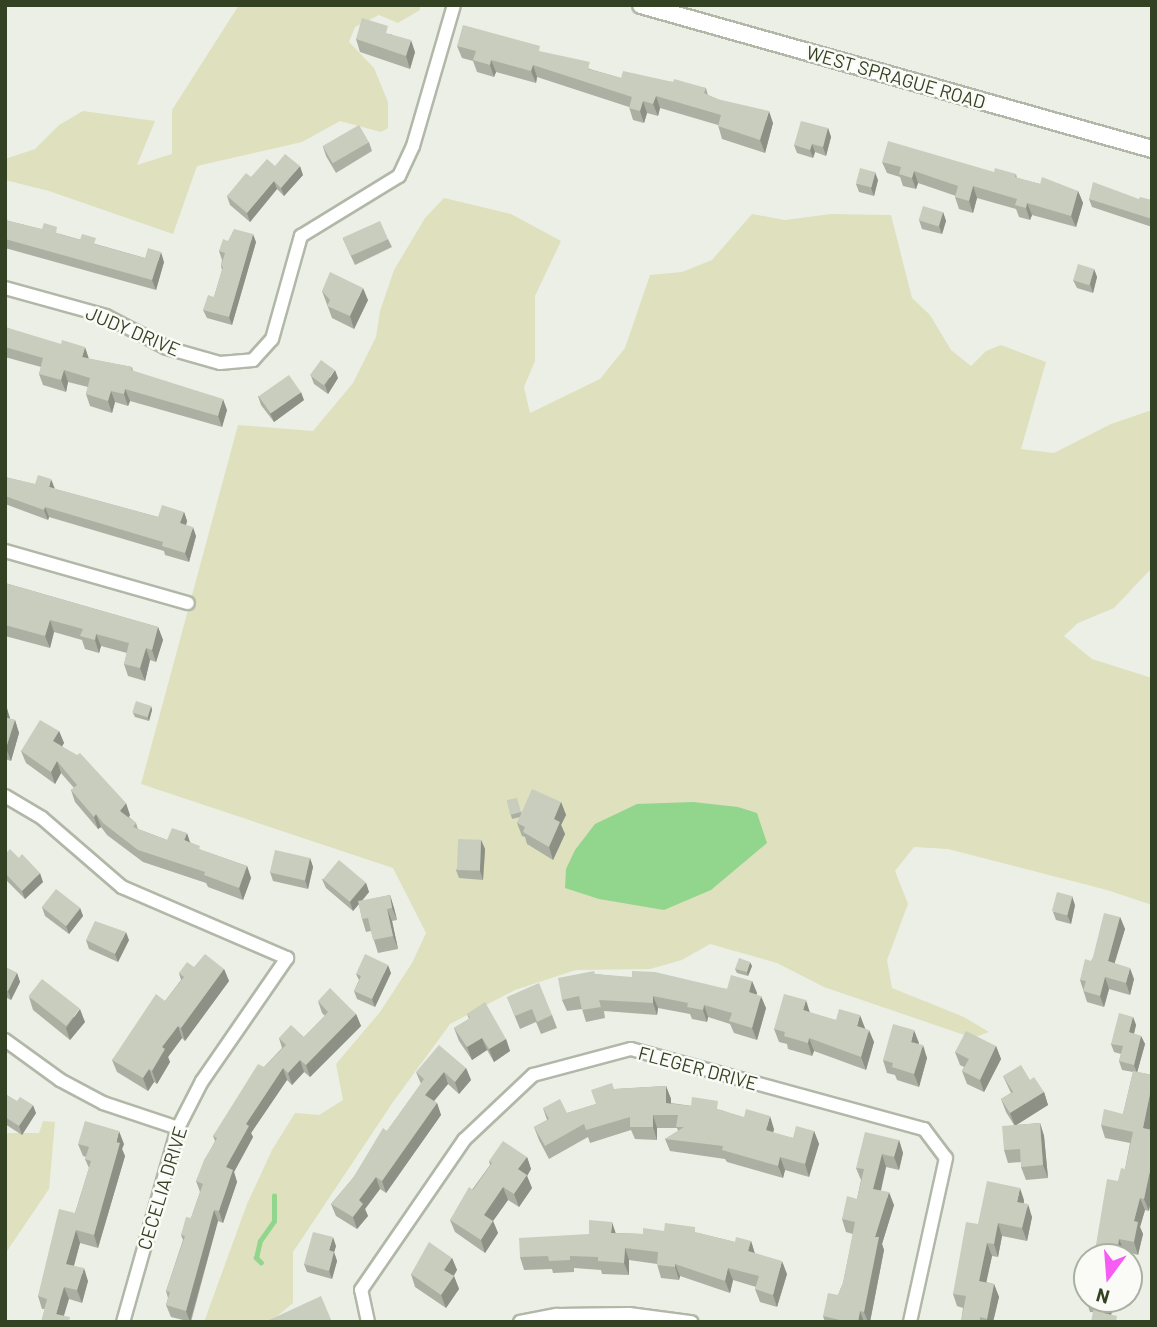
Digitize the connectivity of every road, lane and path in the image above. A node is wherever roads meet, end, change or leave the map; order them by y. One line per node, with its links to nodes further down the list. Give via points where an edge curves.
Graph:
1 (454, 5): 4 (street, JUDY DRIVE, via 413,146 399,176 301,236 272,339 253,360 220,363 194,356 167,348 106,316)
2 (640, 5): 3 (street, WEST SPRAGUE ROAD)
3 (1152, 149)
4 (5, 288)
5 (5, 551): 6 (street)
6 (188, 603)
7 (5, 796): 9 (street, CECELIA DRIVE, via 42,818 122,887 287,957 202,1081)
8 (5, 1040): 9 (street, via 60,1080 103,1103)
9 (178, 1128): 10 (street, CECELIA DRIVE)
10 (122, 1322)
11 (368, 1322): 14 (street, FLEGER DRIVE, via 361,1290 464,1140 533,1075 631,1049 924,1129 946,1158)
12 (520, 1322): 13 (street, via 557,1315 629,1314)
13 (691, 1322)
14 (910, 1322)

